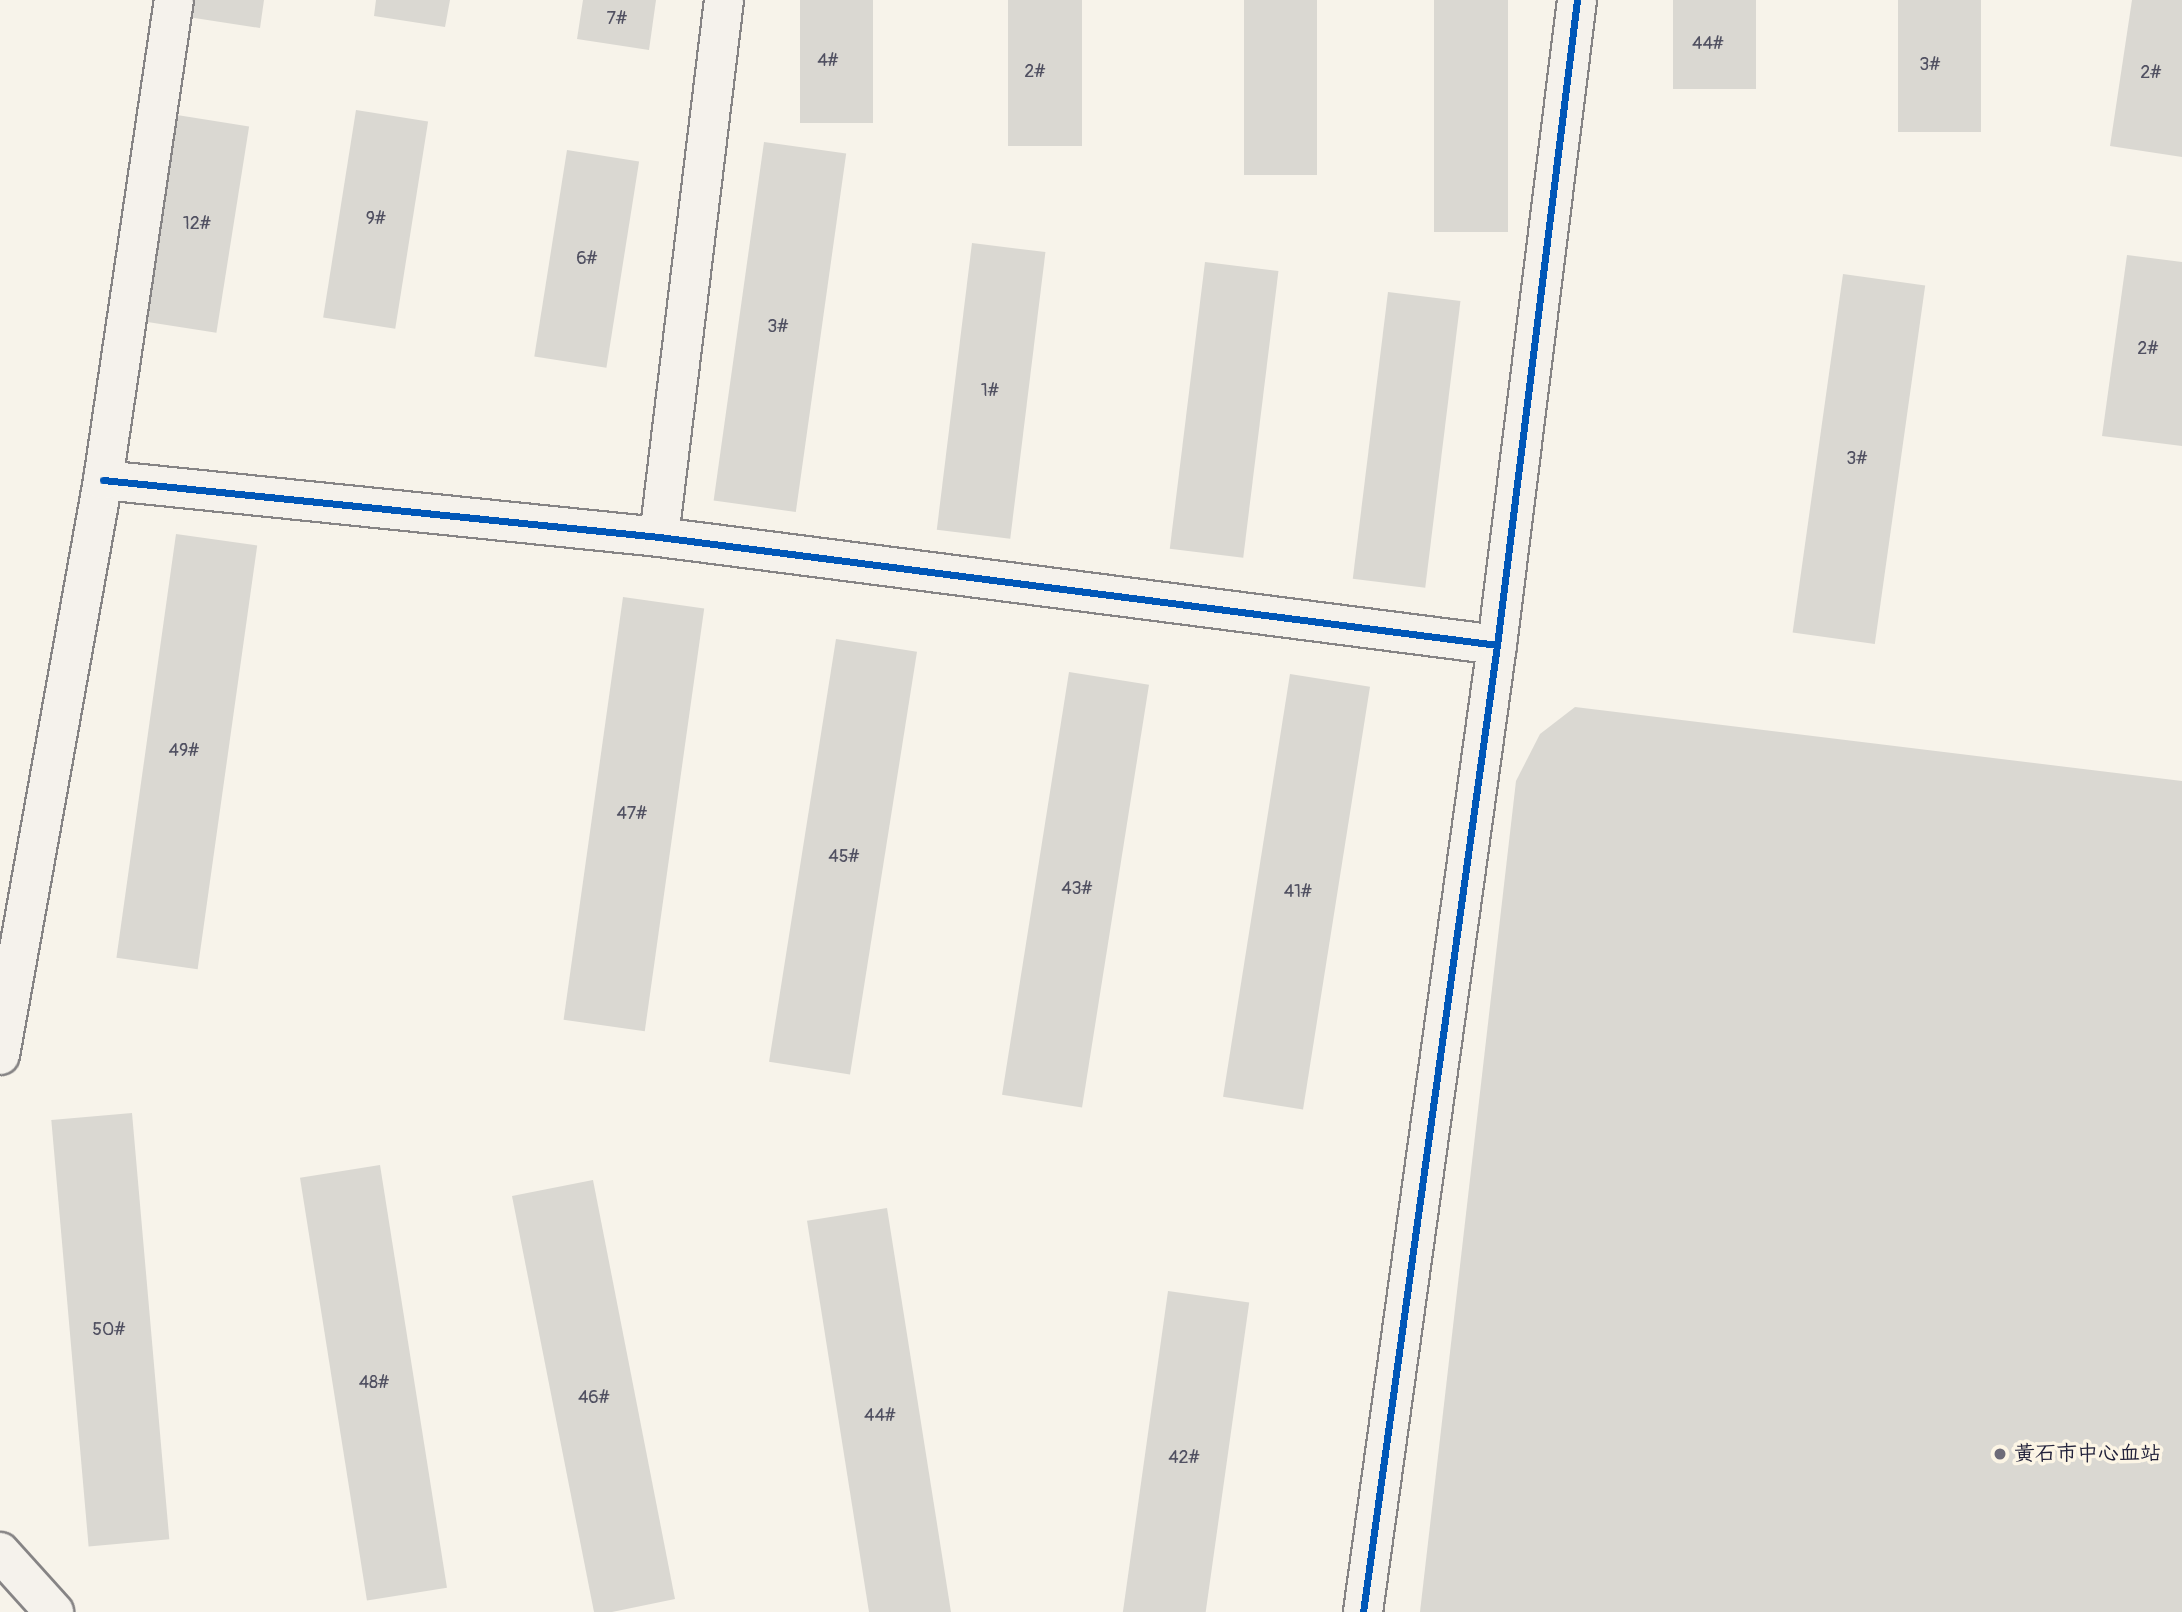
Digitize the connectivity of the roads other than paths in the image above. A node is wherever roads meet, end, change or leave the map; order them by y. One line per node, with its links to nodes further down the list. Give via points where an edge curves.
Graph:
1 (174, 0): 4 (street)
2 (724, 0): 5 (street)
3 (1577, 0): 6 (street)
4 (103, 480): 5 (street); 7 (street)
5 (659, 537): 6 (street)
6 (1497, 645): 10 (street)
7 (0, 1055)
8 (0, 1552): 9 (street)
9 (54, 1612)
10 (1363, 1612)

